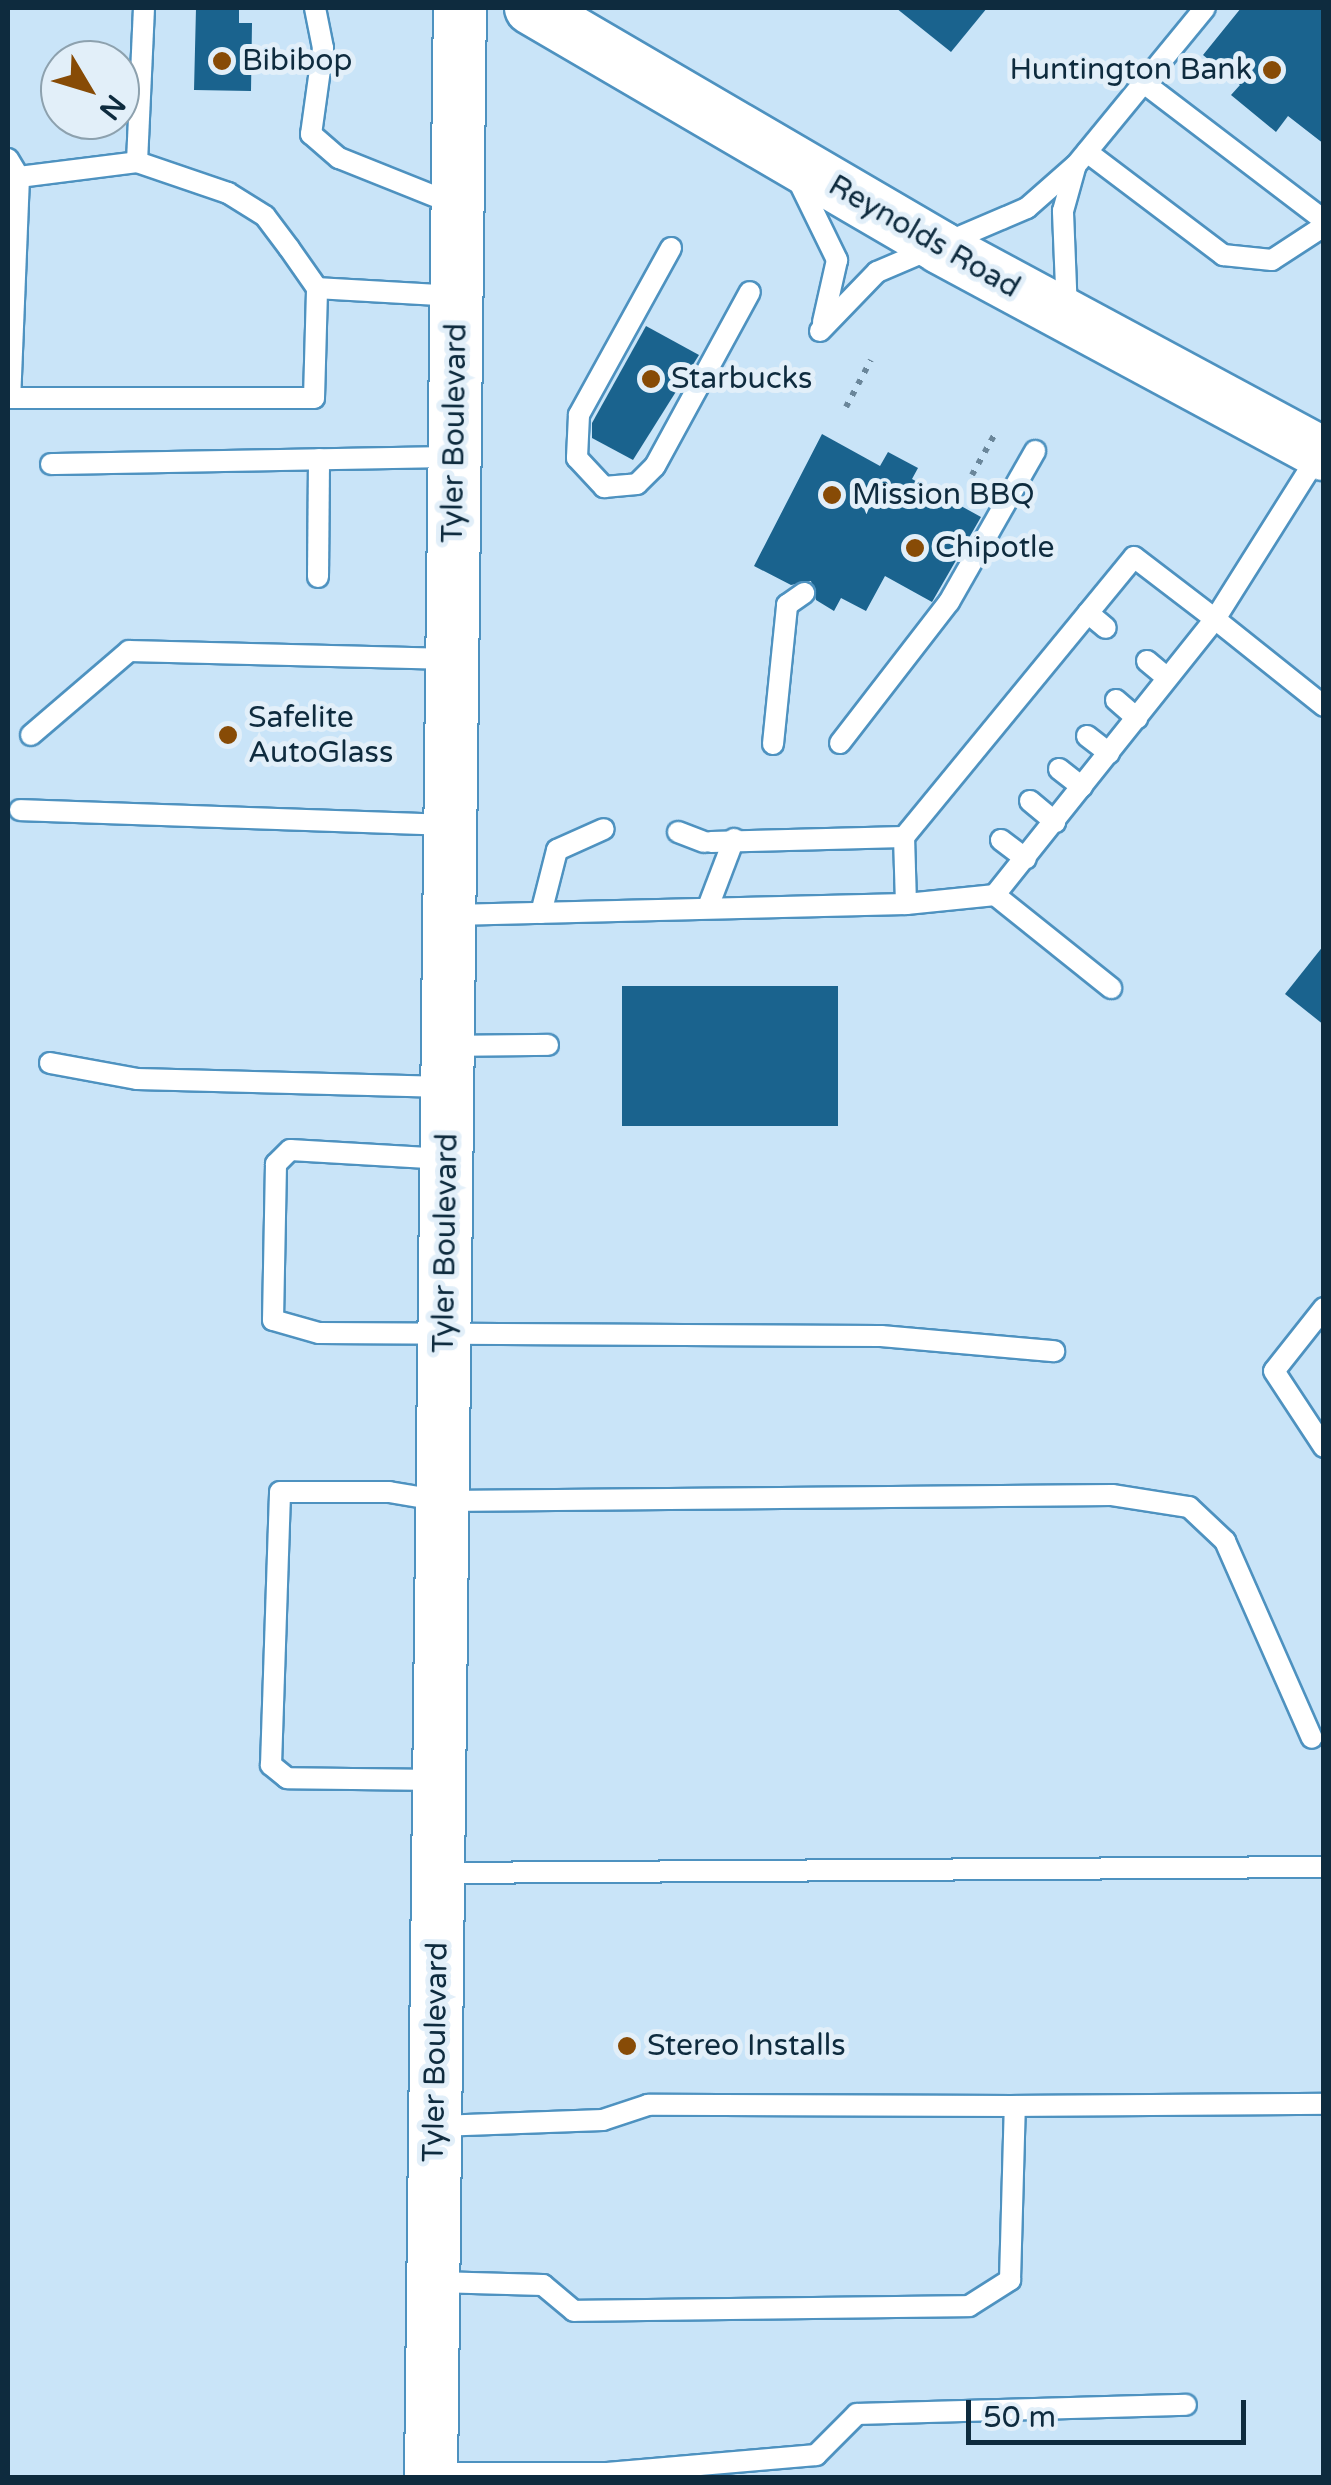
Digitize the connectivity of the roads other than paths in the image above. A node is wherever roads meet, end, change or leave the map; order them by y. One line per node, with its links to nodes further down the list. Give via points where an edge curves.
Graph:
1 (144, 8): 9 (lane)
2 (315, 8): 11 (lane, via 323,48 311,134 340,158)
3 (460, 8): 11 (street, Tyler Boulevard)
4 (531, 8): 7 (street, Reynolds Road)
5 (1205, 8): 6 (lane)
6 (1144, 83): 8 (lane); 12 (lane)
7 (786, 158): 14 (street, Reynolds Road); 14 (lane, via 837,260 820,331 877,272)
8 (1082, 159): 12 (lane, via 1223,255 1272,260); 14 (lane, via 1027,208); 18 (lane, via 1063,210)
9 (137, 162): 10 (lane); 15 (lane, via 228,193 265,216)
10 (13, 168): 15 (lane, via 10,398 314,398)
11 (458, 205): 17 (street, Tyler Boulevard)
12 (1324, 223)
13 (671, 248): 16 (lane, via 579,415 578,458 604,487 637,484 655,466)
14 (941, 248): 18 (street, Reynolds Road)
15 (317, 288): 17 (lane)
16 (750, 292)
17 (457, 296): 21 (street, Tyler Boulevard)
18 (1067, 318): 20 (street, Reynolds Road)
19 (1034, 451): 37 (lane, via 949,602)
20 (1322, 453): 27 (lane)
21 (454, 457): 22 (lane); 29 (street, Tyler Boulevard)
22 (320, 459): 23 (lane); 24 (lane)
23 (51, 464)
24 (318, 577)
25 (804, 592): 38 (lane, via 787,604)
26 (1088, 613): 27 (lane, via 1134,557); 28 (lane); 42 (lane, via 1064,656 979,760)
27 (1215, 619): 31 (lane); 33 (lane)
28 (1106, 628)
29 (452, 659): 35 (lane, via 130,652); 47 (street, Tyler Boulevard)
30 (1147, 661): 31 (lane)
31 (1167, 678): 34 (lane)
32 (1116, 700): 34 (lane)
33 (1324, 706)
34 (1137, 718): 39 (lane)
35 (31, 735)
36 (1087, 736): 39 (lane)
37 (840, 743)
38 (772, 744)
39 (1109, 754): 41 (lane)
40 (1060, 769): 41 (lane)
41 (1082, 787): 46 (lane)
42 (941, 791): 44 (lane); 50 (lane)
43 (1030, 802): 46 (lane)
44 (960, 806)
45 (20, 810): 47 (lane)
46 (1055, 822): 53 (lane)
47 (450, 825): 58 (street, Tyler Boulevard)
48 (604, 829): 57 (lane, via 557,850)
49 (678, 832): 51 (lane, via 707,842)
50 (904, 837): 51 (lane); 55 (lane)
51 (734, 840): 56 (lane)
52 (1001, 840): 53 (lane)
53 (1026, 859): 54 (lane)
54 (995, 895): 55 (lane); 59 (lane)
55 (906, 904): 56 (lane)
56 (708, 908): 57 (lane)
57 (541, 913): 58 (lane)
58 (449, 915): 62 (street, Tyler Boulevard)
59 (1111, 988)
60 (548, 1045): 62 (lane)
61 (50, 1063): 62 (lane, via 137,1078)
62 (448, 1067): 63 (street, Tyler Boulevard)
63 (447, 1159): 65 (street, Tyler Boulevard); 65 (lane, via 290,1150 276,1164 273,1320 319,1333)
64 (1324, 1308): 67 (lane, via 1274,1371)
65 (445, 1331): 66 (lane, via 880,1336); 68 (street, Tyler Boulevard)
66 (1054, 1351)
67 (1324, 1447)
68 (443, 1501): 69 (lane, via 1112,1495 1189,1507 1226,1541); 70 (street, Tyler Boulevard); 70 (lane, via 390,1492 280,1492 271,1765 287,1778)
69 (1312, 1738)
70 (440, 1780): 72 (street, Tyler Boulevard)
71 (1324, 1867): 72 (lane)
72 (438, 1873): 75 (street, Tyler Boulevard)
73 (1324, 2104): 74 (lane)
74 (1015, 2106): 75 (lane, via 648,2104 604,2120); 76 (lane, via 1010,2280 969,2306 574,2311 544,2285)
75 (436, 2126): 76 (street, Tyler Boulevard)
76 (434, 2282): 78 (street, Tyler Boulevard)
77 (1186, 2405): 78 (lane, via 858,2414 816,2455 607,2473)
78 (432, 2475)

